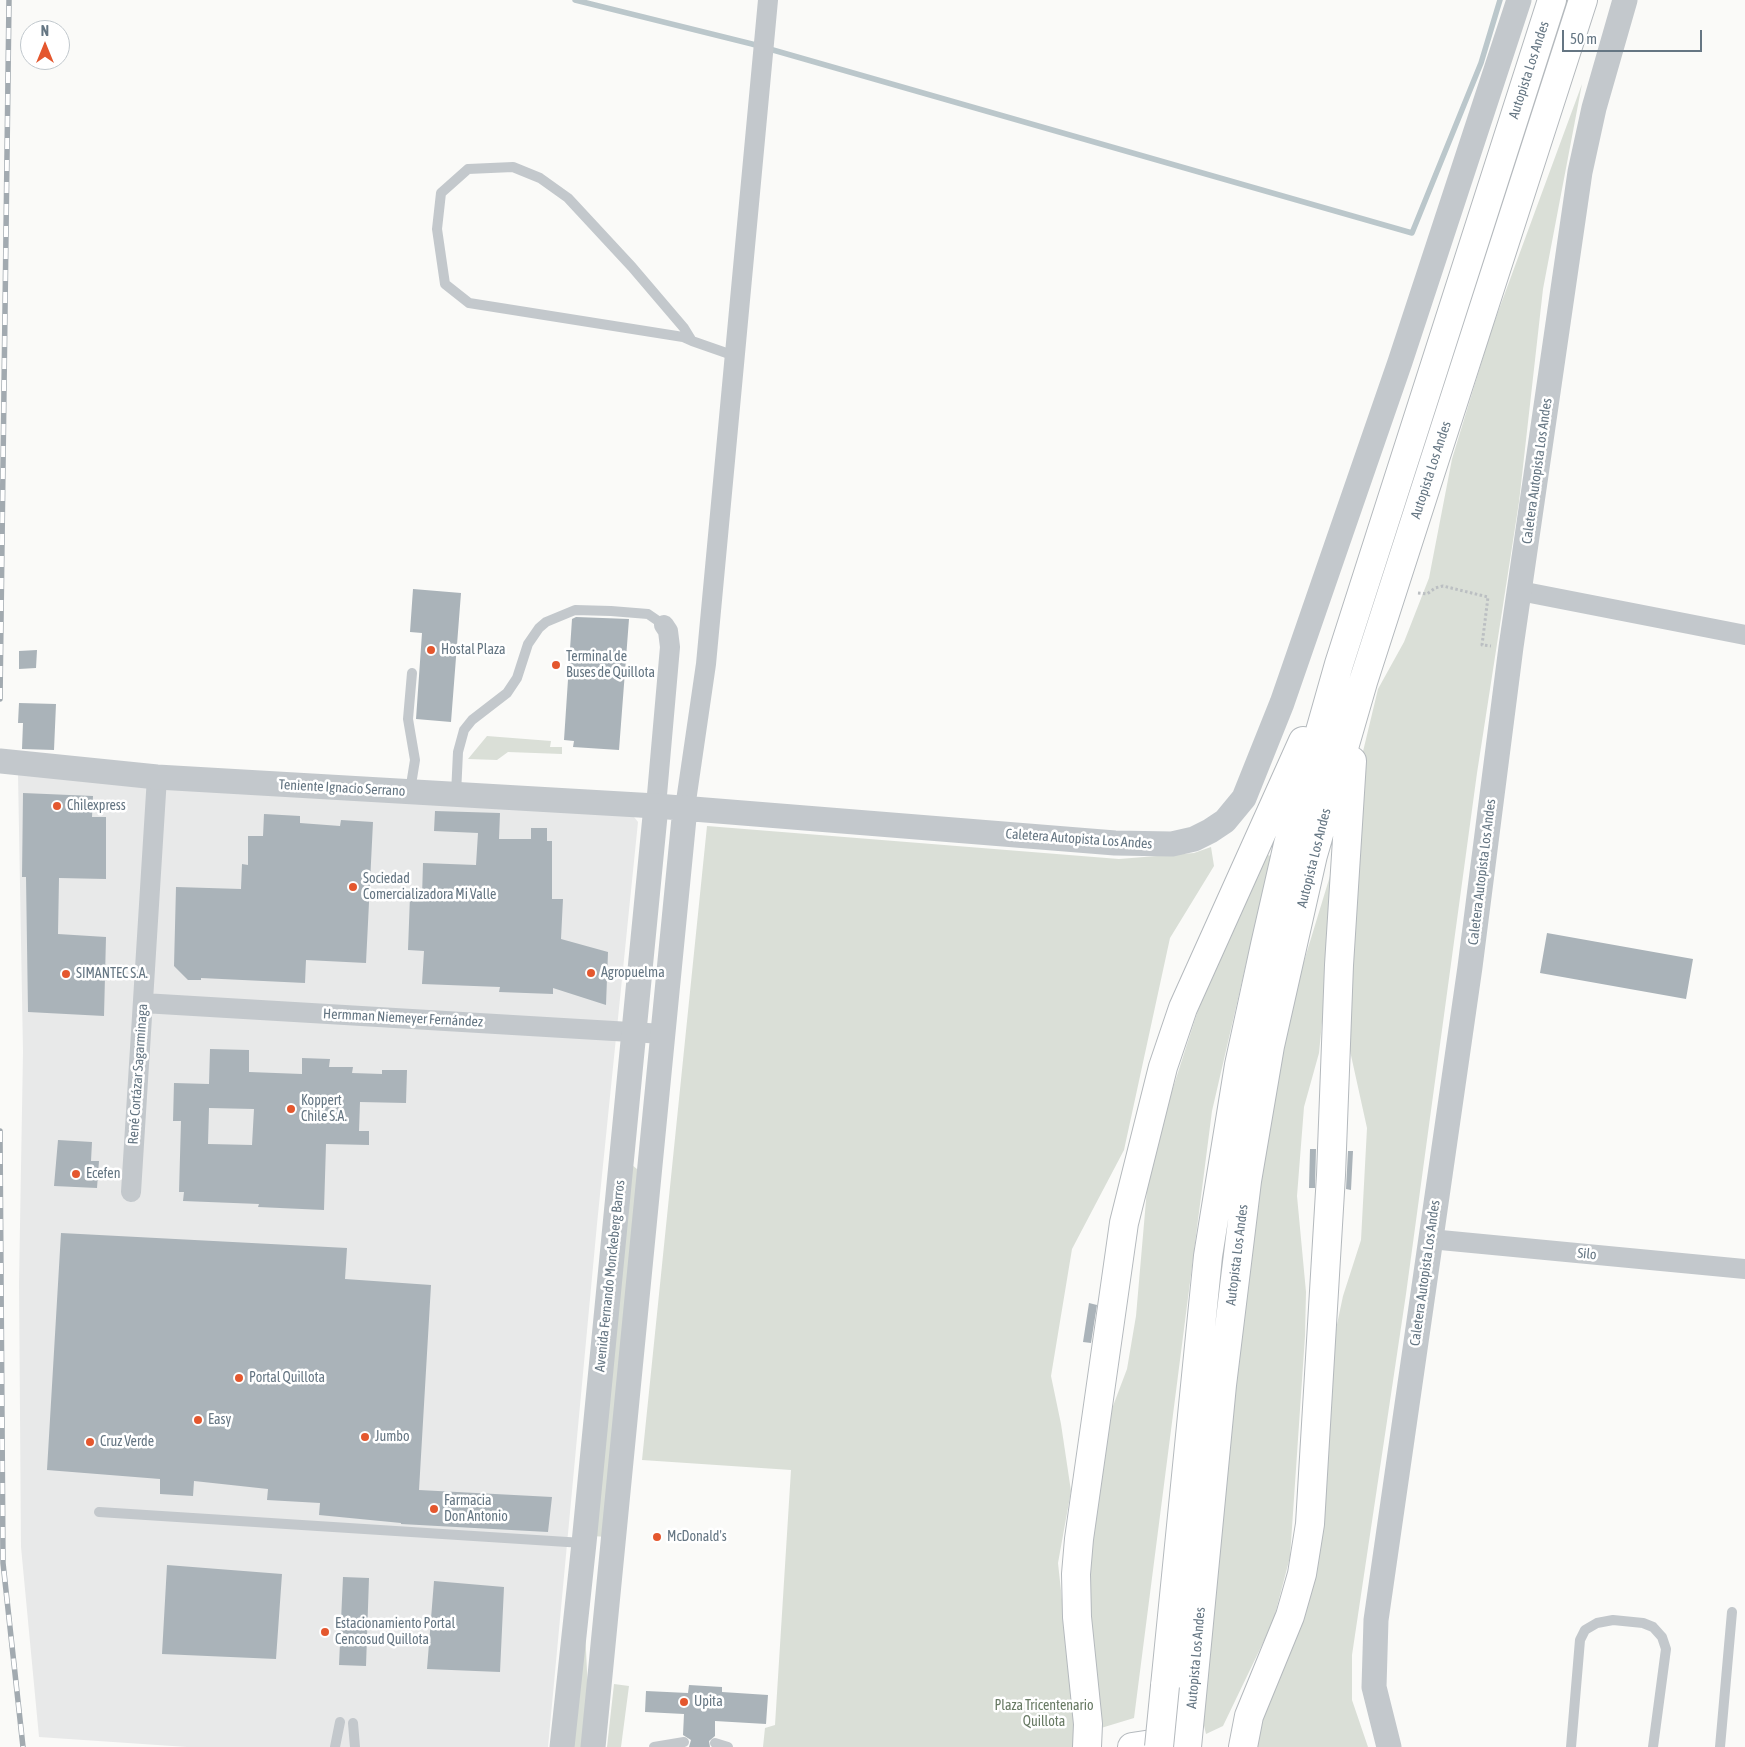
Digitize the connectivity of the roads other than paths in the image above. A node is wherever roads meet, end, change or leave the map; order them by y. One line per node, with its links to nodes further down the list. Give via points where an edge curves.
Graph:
1 (768, 0): 7 (street)
2 (1519, 0): 19 (street, Caletera Autopista Los Andes, via 1313,618 1244,798 1225,821 1194,839 1146,845)
3 (1552, 0): 11 (main road, Autopista Los Andes)
4 (1583, 0): 13 (main road, Autopista Los Andes)
5 (1625, 0): 8 (street, Caletera Autopista Los Andes, via 1594,108 1580,172)
6 (692, 341): 6 (lane, via 468,303 446,284 437,230 441,193 468,169 512,167 540,178 568,198 639,275); 7 (lane)
7 (735, 356): 19 (street, via 706,664)
8 (1520, 591): 10 (street); 24 (street, Caletera Autopista Los Andes)
9 (664, 625): 17 (lane, via 648,614 611,610 575,610 546,622 531,640 517,678 507,694 472,720 464,730 458,752); 18 (street, via 670,648)
10 (1745, 635)
11 (1338, 664): 40 (main road, via 1183,1008 1164,1067 1124,1223 1076,1574); 42 (main road, Autopista Los Andes, bridge, via 1288,844 1239,1065 1224,1151 1198,1349)
12 (412, 673): 16 (lane, via 408,719 414,760)
13 (1363, 682): 43 (main road, Autopista Los Andes, via 1313,855 1259,1110 1233,1287); 44 (main road, via 1351,763 1338,964 1332,1175 1310,1524 1302,1574 1290,1616 1252,1708)
14 (0, 761): 15 (street, Teniente Ignacio Serrano)
15 (157, 777): 16 (street, Teniente Ignacio Serrano); 20 (street, René Cortázar Sagarminaga)
16 (410, 792): 17 (street, Teniente Ignacio Serrano)
17 (456, 794): 18 (street, Teniente Ignacio Serrano)
18 (656, 806): 19 (street, Teniente Ignacio Serrano); 21 (street, Avenida Fernando Monckeberg Barros)
19 (685, 808): 22 (street)
20 (142, 1003): 21 (street, Hermman Niemeyer Fernández); 23 (street, René Cortázar Sagarminaga)
21 (634, 1032): 22 (street, Hermman Niemeyer Fernández); 27 (street, Avenida Fernando Monckeberg Barros)
22 (664, 1034): 28 (street)
23 (131, 1192)
24 (1430, 1239): 25 (street, Silo); 45 (street, Caletera Autopista Los Andes, via 1376,1620 1374,1686)
25 (1745, 1269)
26 (99, 1512): 27 (lane)
27 (584, 1543): 28 (street); 36 (street, Avenida Fernando Monckeberg Barros)
28 (614, 1551): 37 (street)
29 (1732, 1612): 48 (lane)
30 (340, 1722): 34 (lane)
31 (353, 1723): 35 (lane)
32 (684, 1742): 38 (lane)
33 (715, 1743): 39 (lane)
34 (334, 1747)
35 (355, 1747)
36 (562, 1747)
37 (593, 1747)
38 (654, 1747)
39 (728, 1747)
40 (1087, 1747)
41 (1132, 1747): 43 (main road, via 1164,1742)
42 (1159, 1747)
43 (1187, 1747)
44 (1243, 1747)
45 (1388, 1747)
46 (1571, 1747): 47 (lane, via 1580,1640 1585,1630 1613,1620 1653,1627 1662,1637 1666,1649)
47 (1653, 1747)
48 (1720, 1747)

